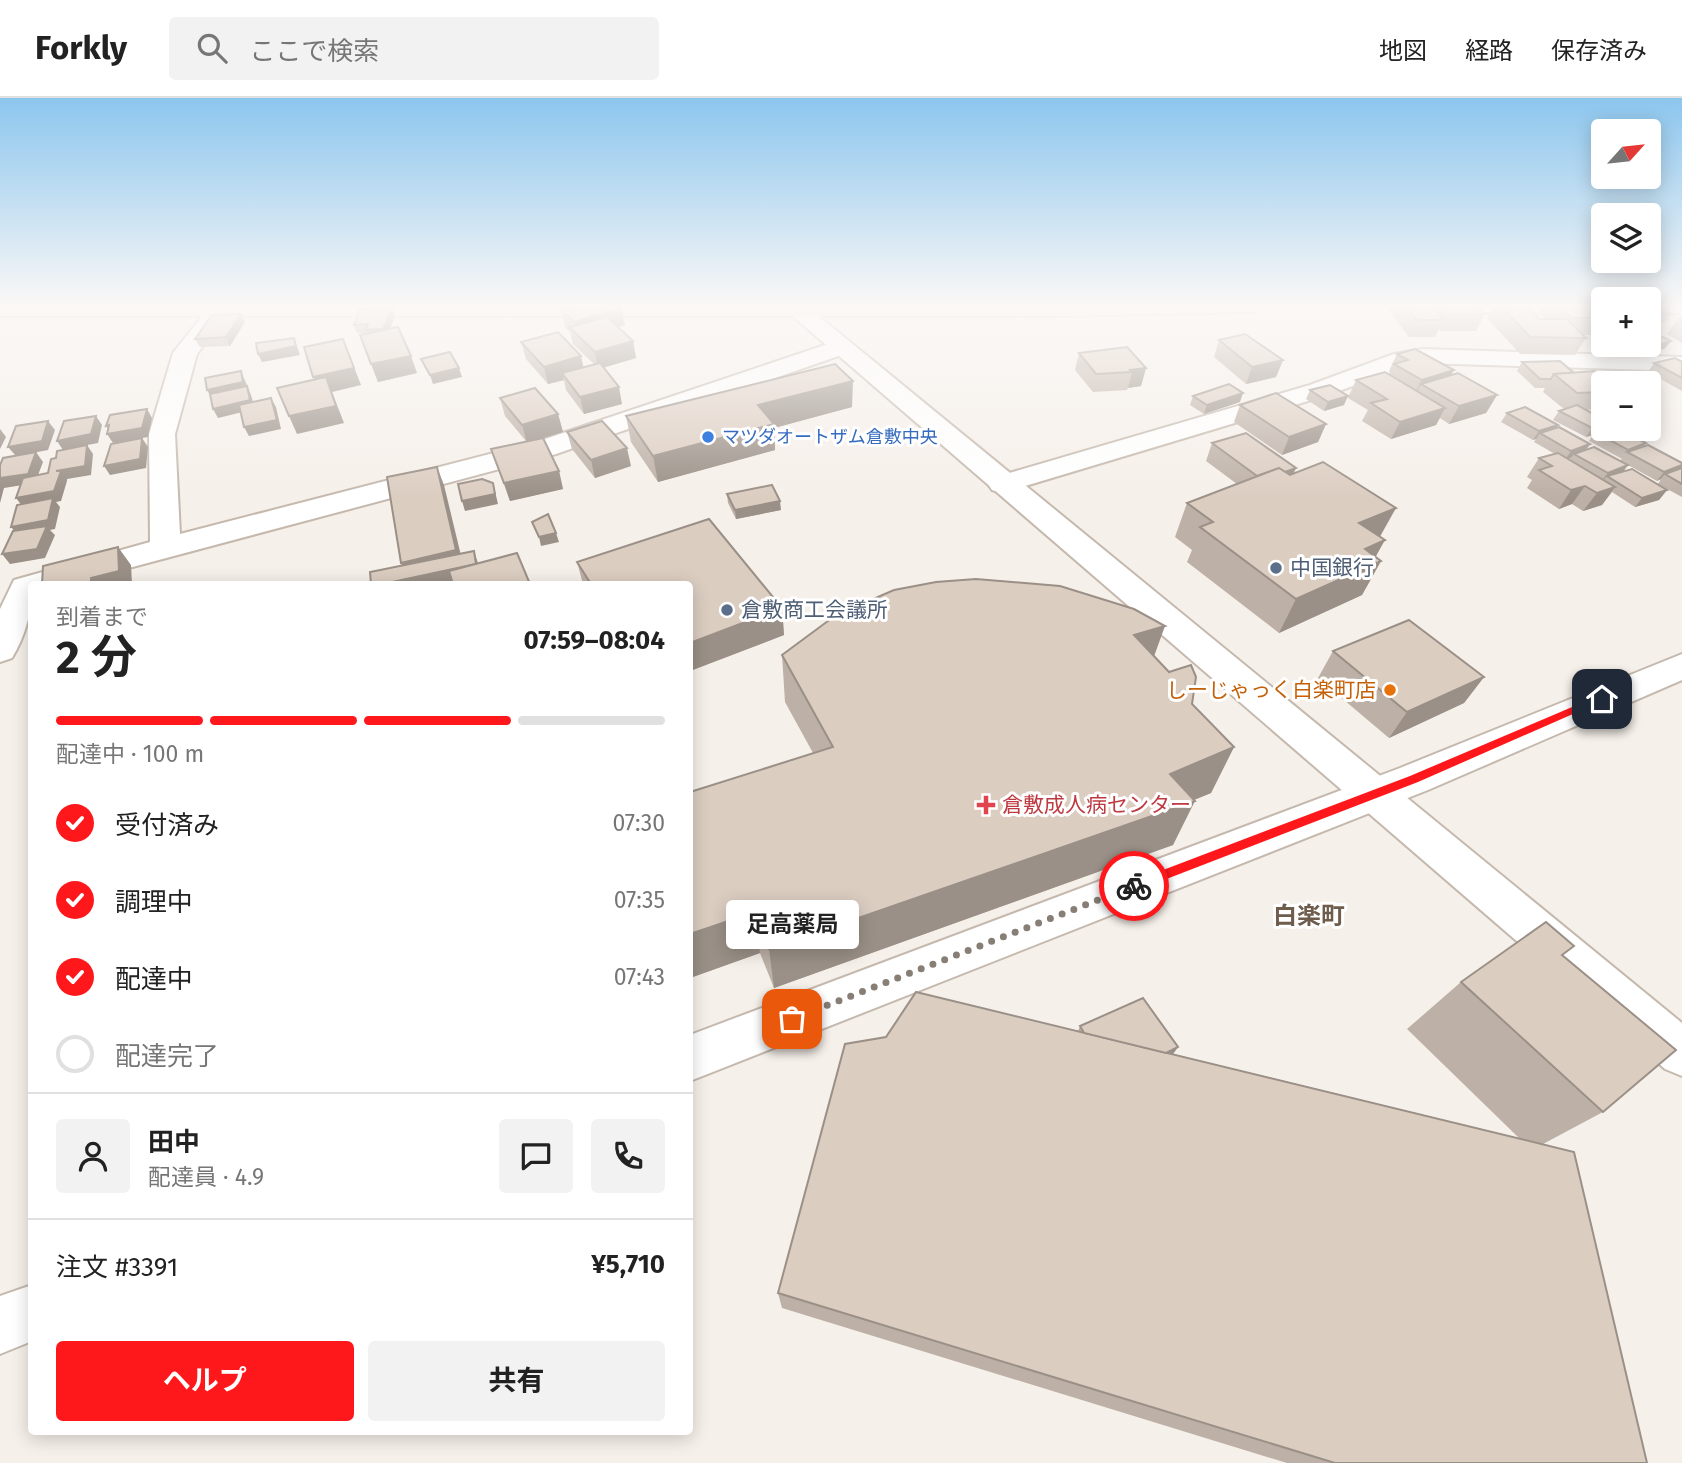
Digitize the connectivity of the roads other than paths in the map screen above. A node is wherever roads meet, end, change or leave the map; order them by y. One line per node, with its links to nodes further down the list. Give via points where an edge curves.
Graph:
1 (181, 369): 6 (street, via 162,434)
2 (778, 369): 6 (street, via 546,448)
3 (867, 369): 5 (street)
4 (1377, 369): 5 (street)
5 (1002, 484): 11 (street)
6 (165, 547): 7 (street)
7 (44, 581)
8 (23, 587): 9 (street)
9 (0, 650)
10 (1682, 667): 11 (street)
11 (1372, 794): 12 (street); 13 (street)
12 (1682, 1053)
13 (693, 1057)
14 (28, 1314): 15 (street)
15 (0, 1325)

